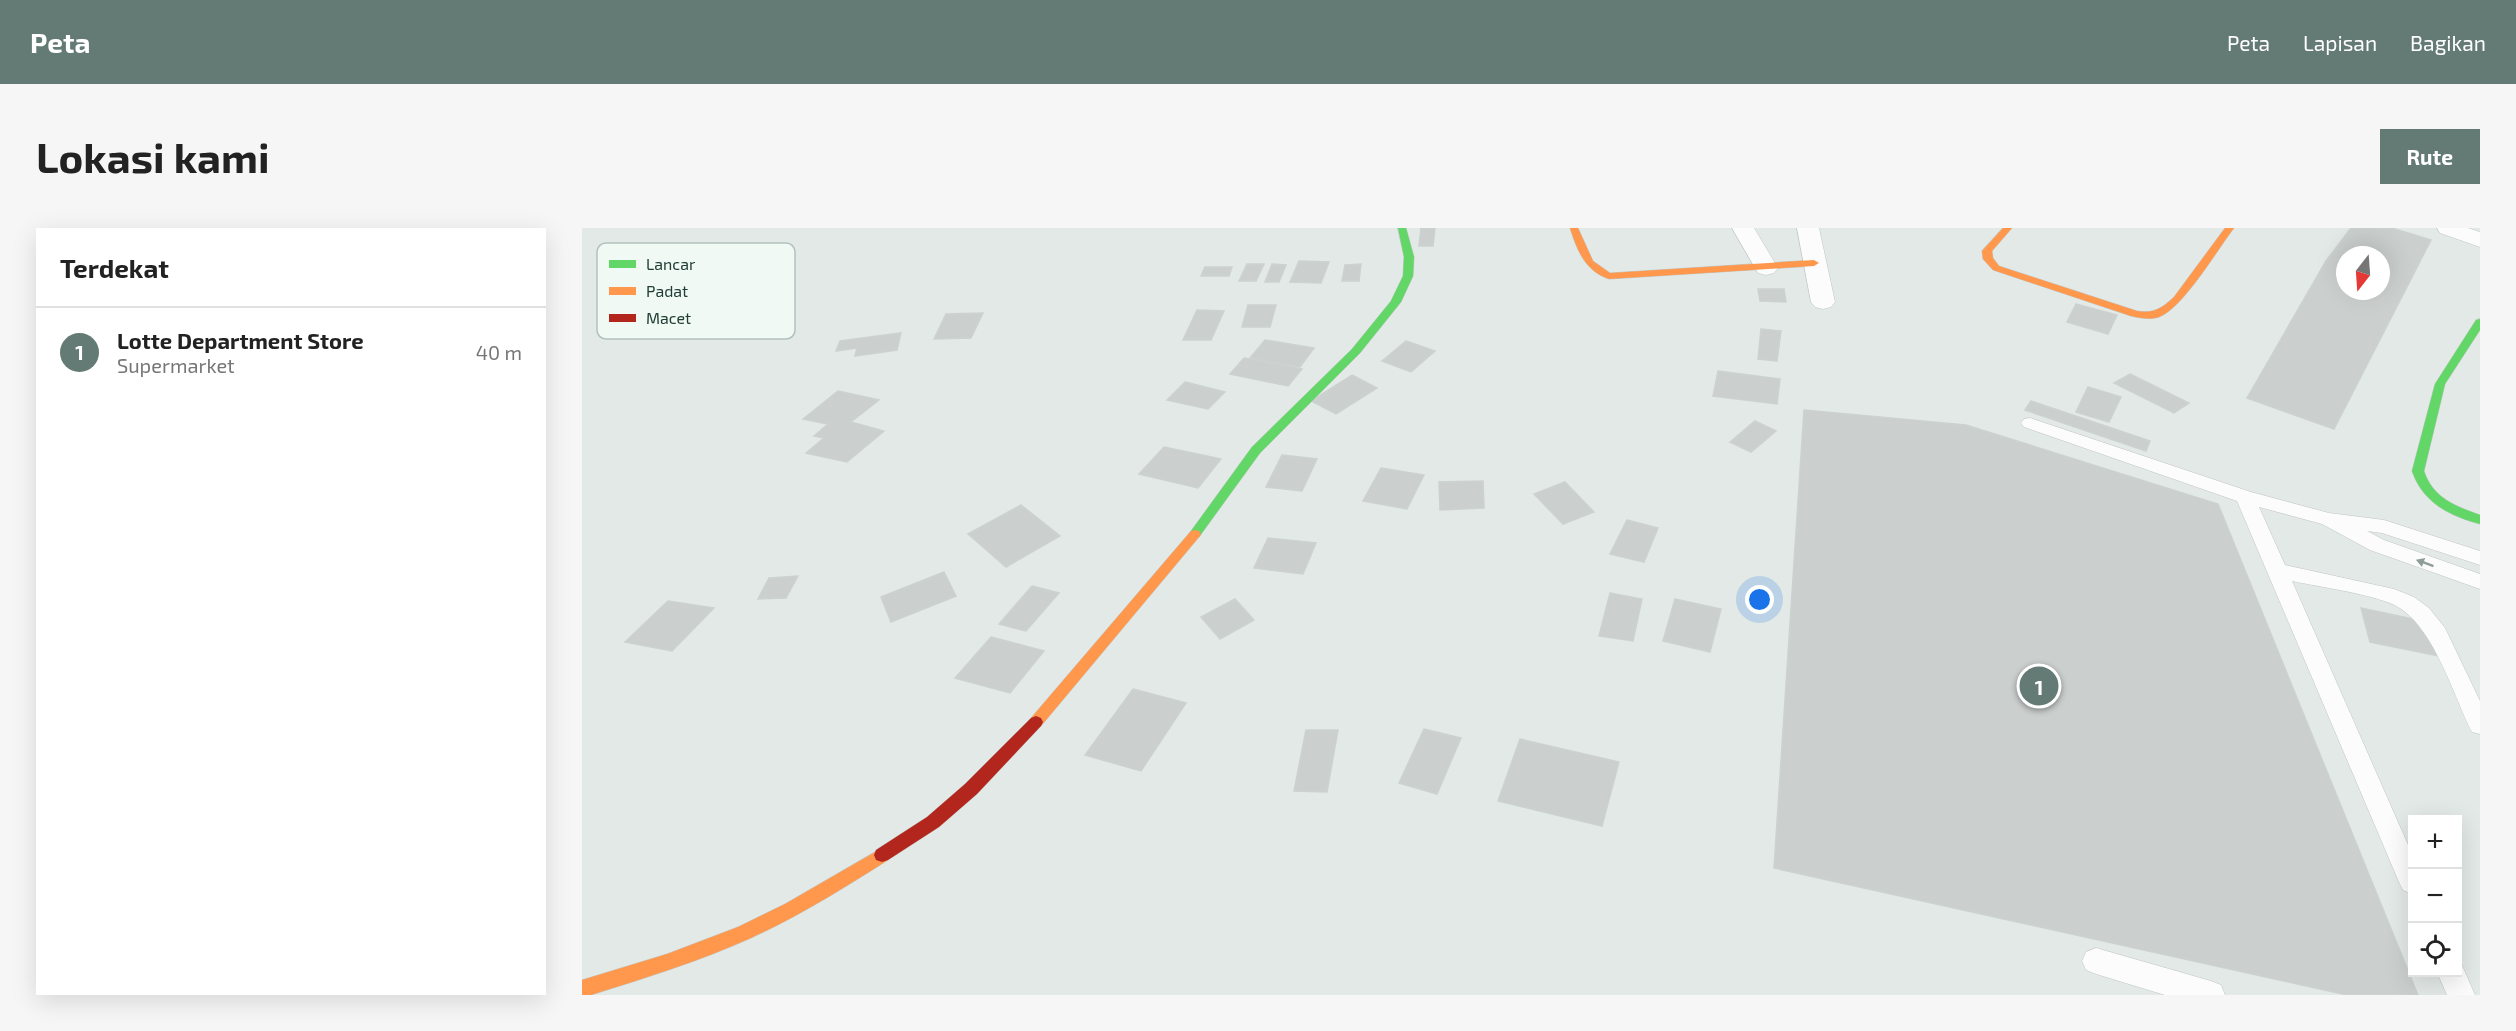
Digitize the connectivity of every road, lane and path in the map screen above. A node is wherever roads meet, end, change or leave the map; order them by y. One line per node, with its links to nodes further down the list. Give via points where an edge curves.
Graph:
1 (1402, 228): 24 (street, via 1408,276 1396,302 1356,351 1256,450 1185,547 1023,737 971,789 933,822 814,898 697,952)
2 (1574, 228): 10 (street, via 1586,260 1597,273 1609,276)
3 (1743, 228): 10 (street)
4 (1808, 228): 9 (street)
5 (2008, 228): 6 (street, via 1987,251 1996,268 2147,315 2171,305 2218,237)
6 (2230, 228)
7 (2448, 228): 8 (street)
8 (2480, 240)
9 (1814, 263): 10 (street); 11 (street)
10 (1766, 268)
11 (1823, 302)
12 (2480, 322): 16 (street, via 2440,384 2418,471 2419,483 2428,495)
13 (2030, 423): 14 (lane)
14 (2245, 497): 15 (lane); 18 (lane)
15 (2329, 519): 17 (lane, via 2384,526); 19 (lane, one-way to 15, via 2377,545)
16 (2480, 520)
17 (2480, 558)
18 (2278, 571): 20 (lane, via 2394,596 2424,613); 21 (lane)
19 (2480, 582)
20 (2480, 725)
21 (2408, 873)
22 (2096, 961): 25 (lane)
23 (2453, 977): 26 (lane)
24 (582, 989)
25 (2211, 995)
26 (2461, 995)

